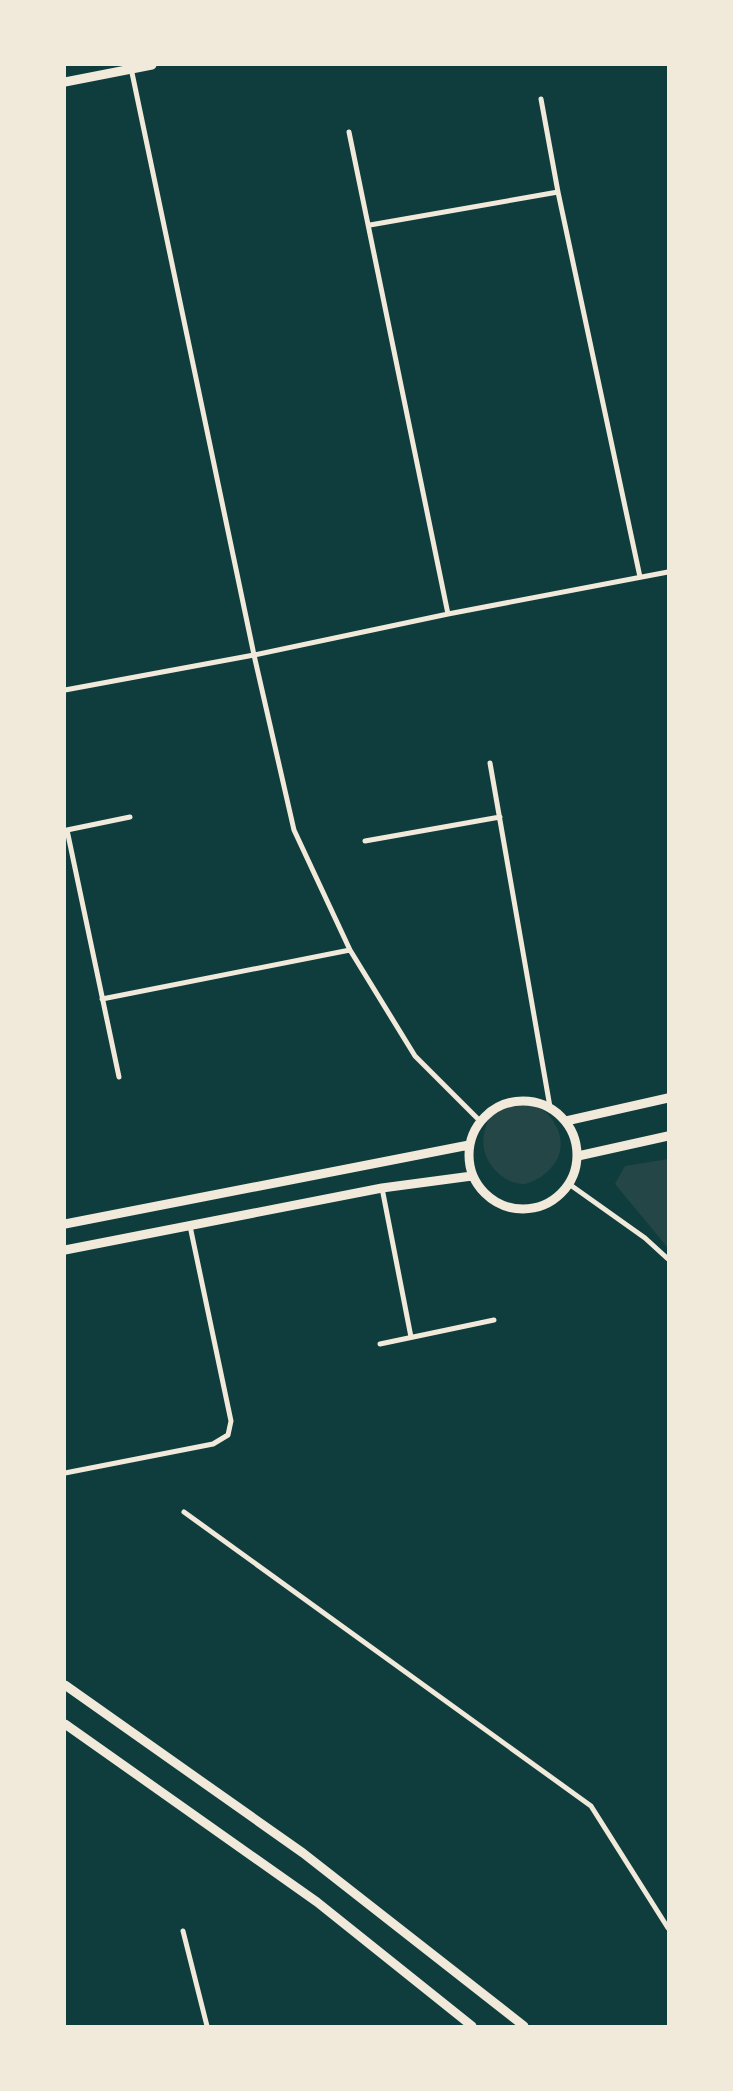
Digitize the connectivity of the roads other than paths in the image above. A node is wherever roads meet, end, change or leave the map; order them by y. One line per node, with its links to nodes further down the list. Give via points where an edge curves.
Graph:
1 (152, 65): 2 (street)
2 (131, 67): 3 (street); 11 (street)
3 (65, 82)
4 (541, 99): 6 (street)
5 (349, 132): 7 (street)
6 (558, 192): 7 (street); 9 (street)
7 (370, 225): 10 (street)
8 (668, 572): 9 (street)
9 (640, 577): 10 (street)
10 (448, 614): 11 (street)
11 (254, 655): 12 (street); 17 (street, via 294,830)
12 (65, 690)
13 (490, 763): 15 (street)
14 (130, 817): 18 (street, via 67,830)
15 (500, 817): 16 (street); 21 (street)
16 (365, 841)
17 (350, 950): 18 (street); 22 (street, via 415,1056)
18 (102, 999): 19 (street)
19 (119, 1076)
20 (668, 1098): 23 (street)
21 (550, 1107): 22 (street, via 536,1102 505,1103); 23 (street)
22 (480, 1121): 25 (street)
23 (566, 1121): 26 (street, via 575,1138)
24 (668, 1136): 26 (street)
25 (469, 1145): 27 (street, via 468,1161); 30 (street)
26 (578, 1156): 28 (street)
27 (472, 1176): 28 (street, via 482,1191 511,1209 528,1210 545,1205); 29 (street)
28 (569, 1184): 33 (street, via 646,1238)
29 (382, 1188): 31 (street); 35 (street)
30 (65, 1224)
31 (190, 1226): 32 (street); 37 (street, via 231,1421 228,1435 213,1444)
32 (65, 1250)
33 (668, 1260)
34 (494, 1320): 35 (street)
35 (412, 1338): 36 (street)
36 (380, 1344)
37 (65, 1473)
38 (184, 1512): 41 (street, via 591,1806)
39 (65, 1685): 45 (street, via 303,1853)
40 (65, 1724): 44 (street, via 317,1902)
41 (668, 1928)
42 (183, 1932): 43 (street)
43 (207, 2026)
44 (472, 2026)
45 (524, 2026)

